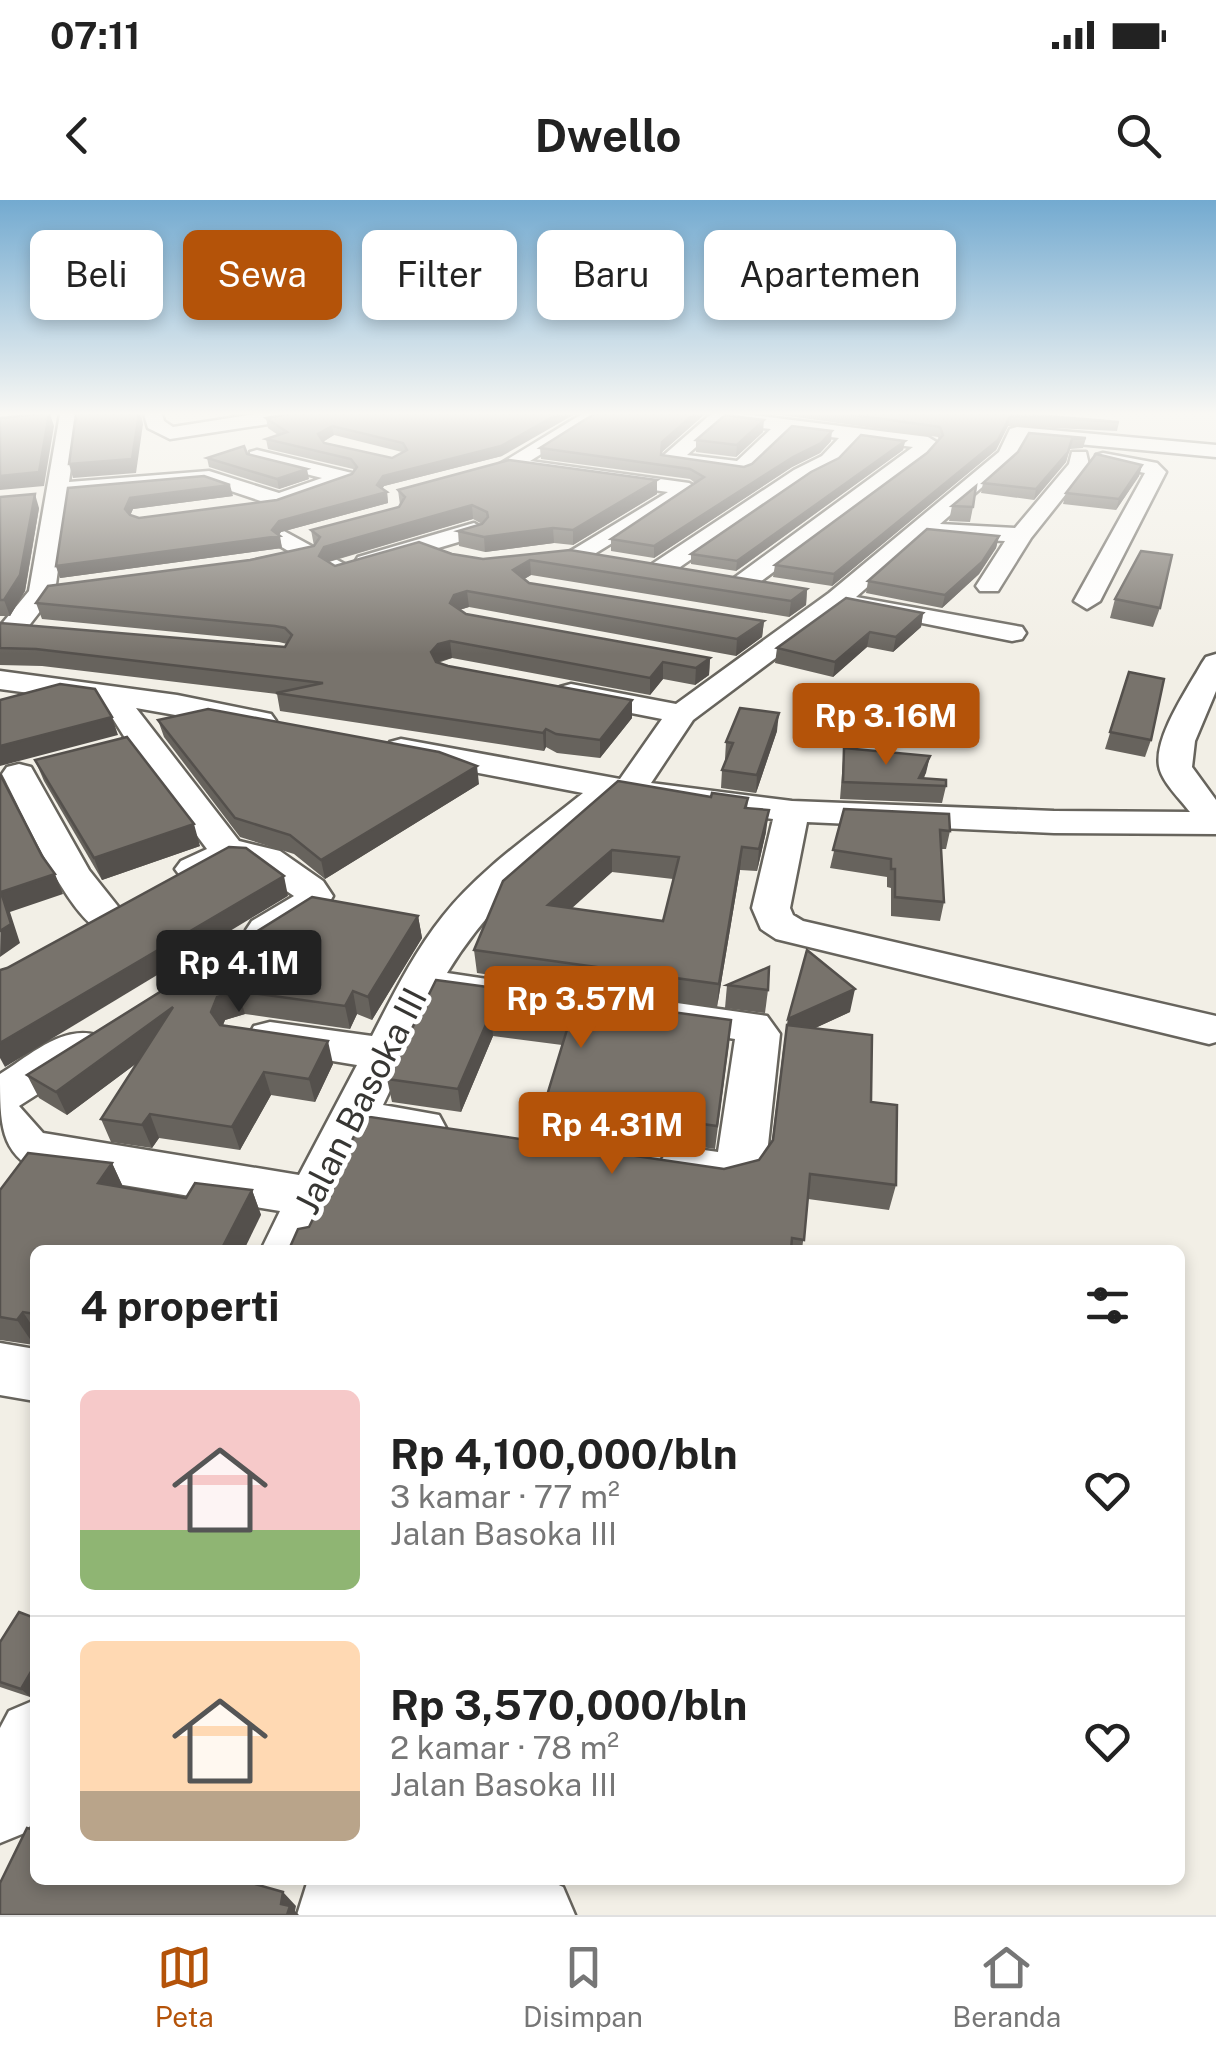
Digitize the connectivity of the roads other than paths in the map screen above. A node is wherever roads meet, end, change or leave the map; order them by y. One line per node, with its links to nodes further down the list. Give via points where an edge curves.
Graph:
1 (51, 494): 26 (street)
2 (261, 494): 11 (street)
3 (296, 494): 11 (street)
4 (701, 494): 20 (street, via 578,557)
5 (726, 494): 12 (street)
6 (772, 494): 12 (street)
7 (861, 494): 22 (street)
8 (961, 494): 15 (street, Jalan Basoka III)
9 (1053, 494): 17 (street)
10 (1143, 494): 28 (street)
11 (279, 500): 13 (street)
12 (763, 500): 20 (street)
13 (232, 509)
14 (474, 530): 18 (street)
15 (917, 530): 17 (street); 27 (street, Jalan Basoka III)
16 (324, 532): 21 (street, via 286,546)
17 (1020, 536): 23 (street)
18 (423, 546): 19 (street); 21 (street)
19 (452, 560)
20 (660, 569): 22 (street)
21 (337, 570): 25 (street)
22 (743, 583): 27 (street)
23 (989, 586)
24 (76, 588): 26 (street)
25 (375, 590)
26 (42, 592): 32 (street)
27 (838, 599): 30 (street, Jalan Basoka III); 33 (street)
28 (1087, 601)
29 (753, 624): 30 (street)
30 (792, 630): 36 (street, Jalan Basoka III)
31 (54, 632): 32 (street)
32 (6, 633)
33 (1012, 633)
34 (705, 662): 36 (street)
35 (1216, 663): 51 (street, via 1175,758 1175,768)
36 (741, 668): 43 (street, Jalan Basoka III)
37 (0, 680): 40 (street)
38 (224, 680): 41 (street)
39 (547, 689): 43 (street)
40 (101, 693): 41 (street); 42 (street); 45 (street)
41 (177, 704): 44 (street)
42 (0, 711)
43 (682, 714): 49 (street, Jalan Basoka III)
44 (284, 726)
45 (144, 742): 47 (street); 52 (street)
46 (372, 743): 49 (street)
47 (108, 751)
48 (25, 773): 52 (street, via 95,926)
49 (619, 789): 50 (street); 54 (street, Jalan Basoka III, via 487,890)
50 (792, 812): 51 (street); 58 (street, via 771,908 775,922 790,930)
51 (1215, 823)
52 (226, 850): 53 (street, via 262,854 314,896)
53 (229, 953)
54 (420, 983): 55 (street); 60 (street, Jalan Basoka III)
55 (537, 998)
56 (635, 1011): 65 (street, via 752,1026 758,1034 736,1170)
57 (114, 1024): 61 (street)
58 (1210, 1029)
59 (244, 1033): 60 (street)
60 (384, 1053): 63 (street, Jalan Basoka III)
61 (0, 1096)
62 (0, 1116): 66 (street, via 39,1153)
63 (354, 1118): 64 (street); 66 (street, Jalan Basoka III)
64 (472, 1135)
65 (630, 1159)
66 (314, 1196): 67 (street, Jalan Basoka III)
67 (290, 1245)
68 (0, 1369): 69 (street)
69 (30, 1374)
70 (346, 1885): 72 (street)
71 (406, 1885): 73 (street)
72 (337, 1915)
73 (535, 1915)

